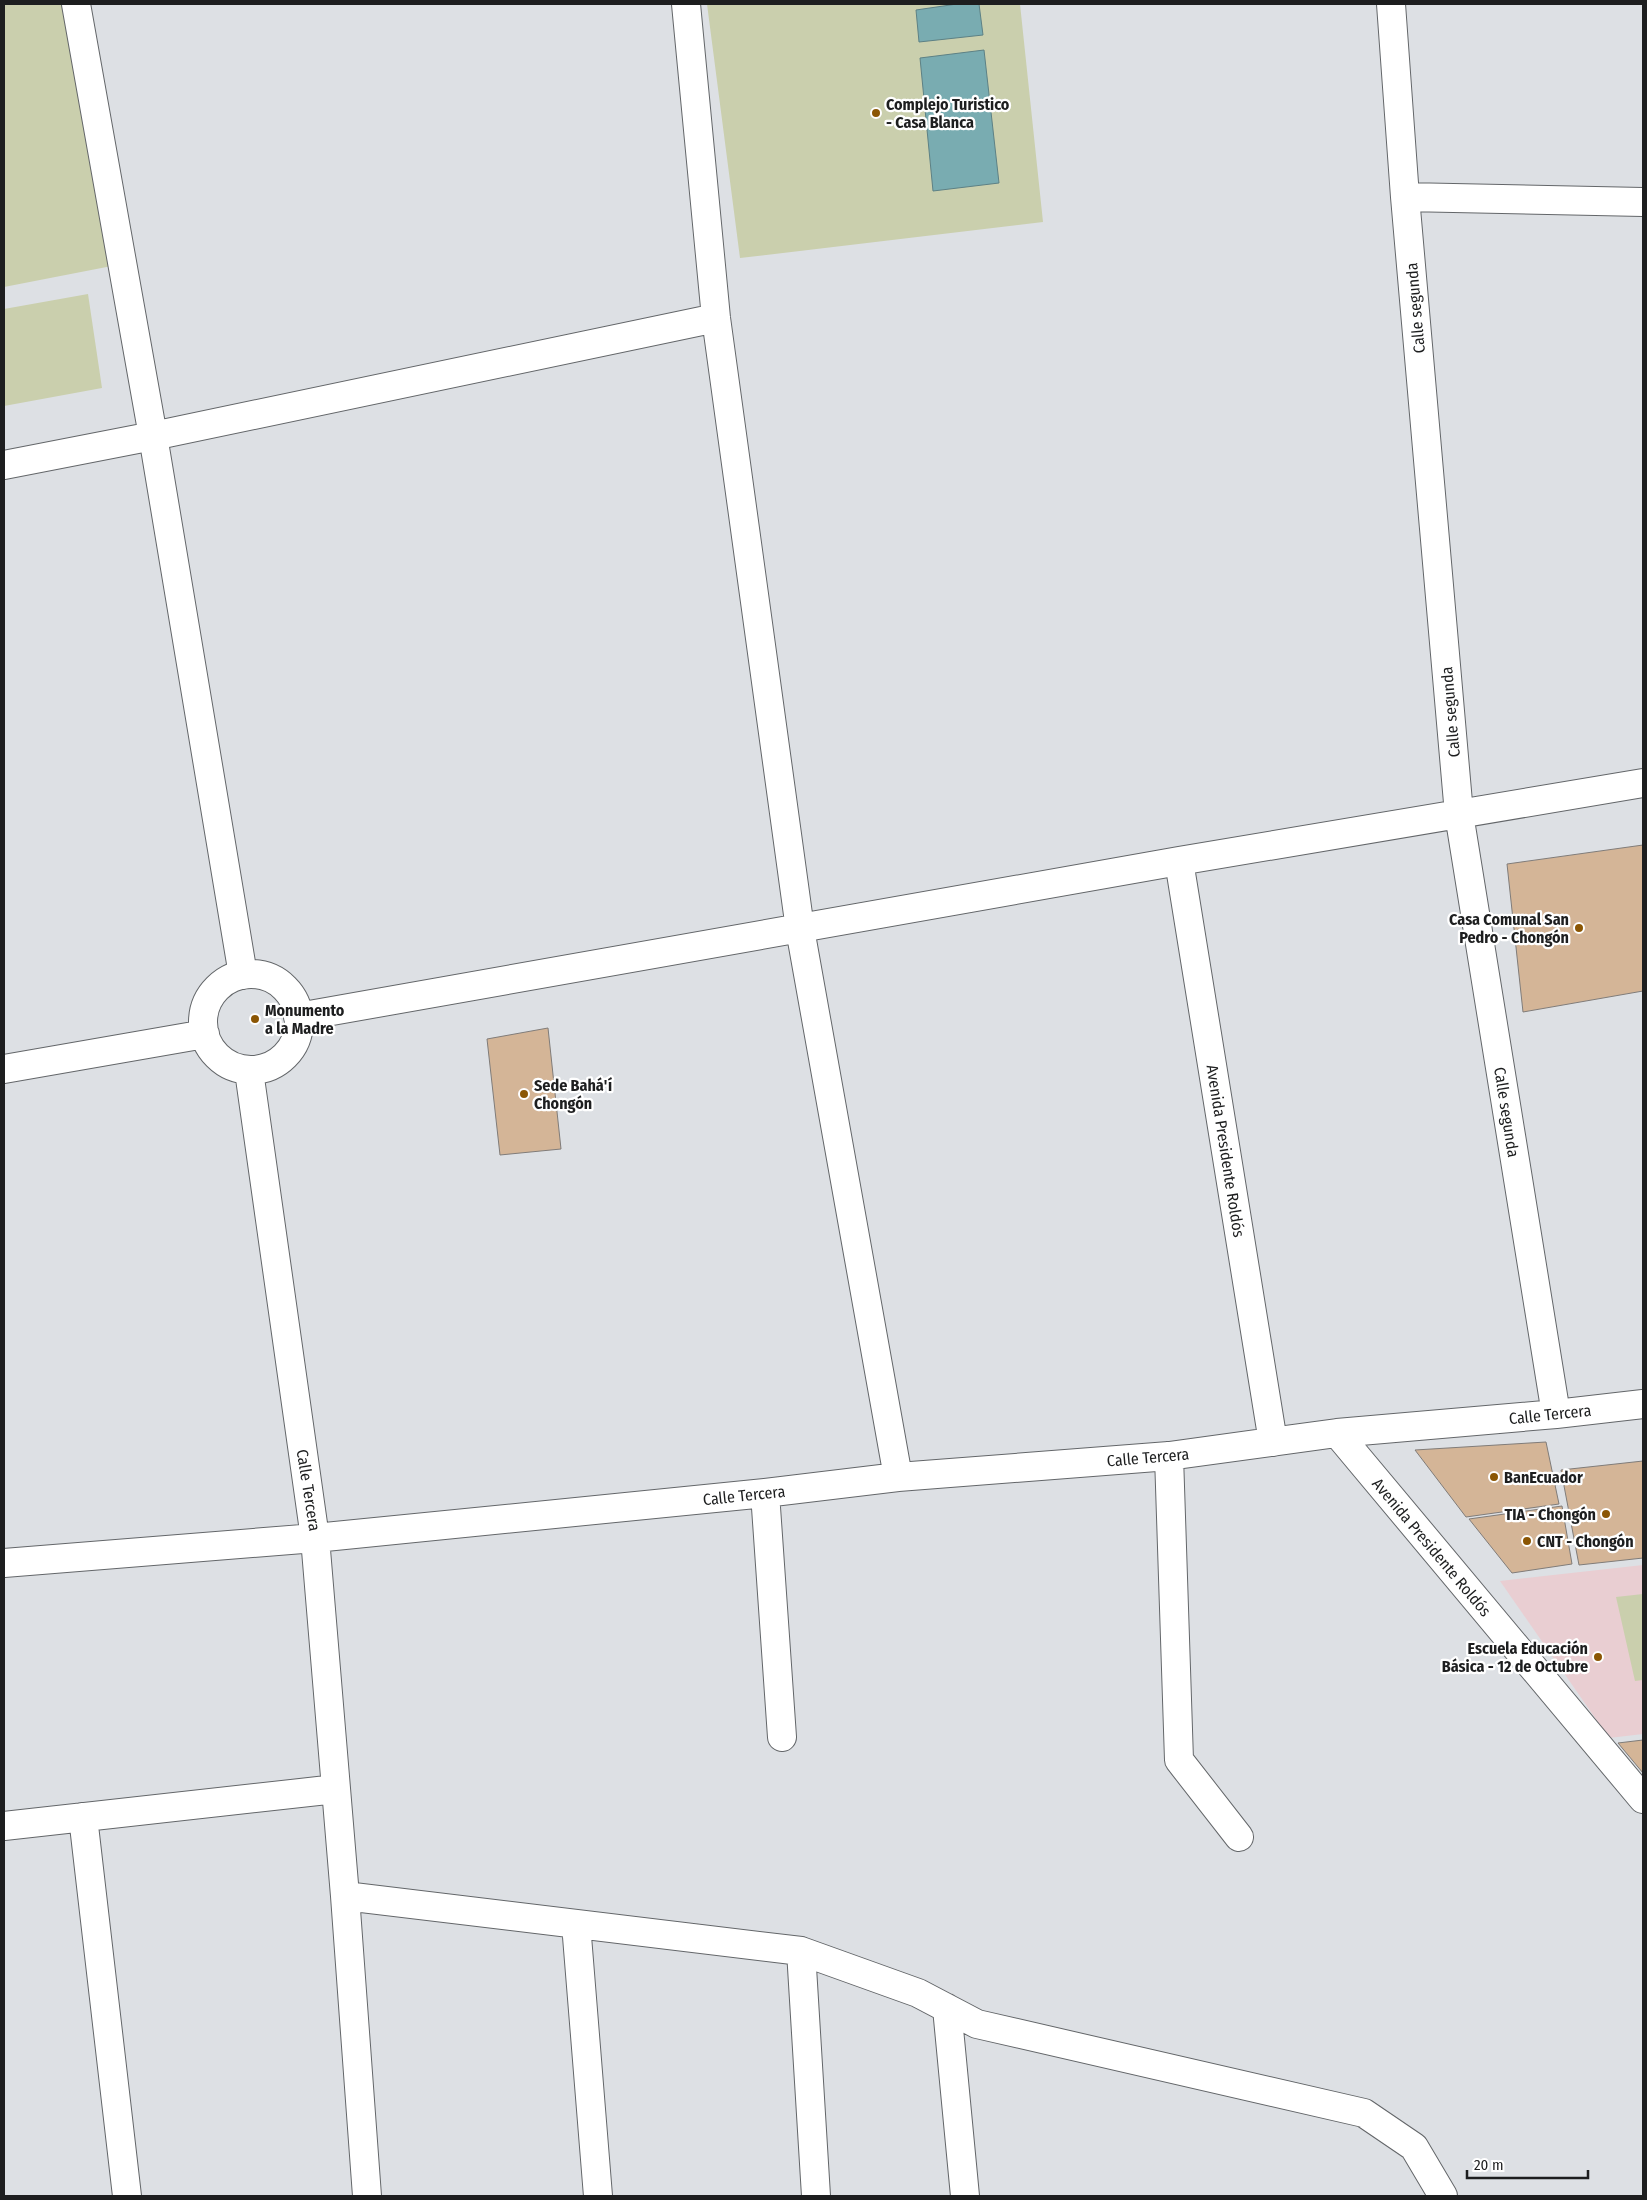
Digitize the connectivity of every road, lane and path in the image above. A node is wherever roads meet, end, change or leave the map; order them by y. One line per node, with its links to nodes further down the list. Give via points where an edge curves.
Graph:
1 (76, 4): 7 (street)
2 (686, 4): 6 (street)
3 (1391, 4): 4 (street, Calle segunda)
4 (1405, 197): 5 (street); 10 (street, Calle segunda)
5 (1643, 202)
6 (716, 318): 7 (street); 12 (street)
7 (152, 436): 8 (street); 13 (street)
8 (4, 465)
9 (1643, 783): 10 (street)
10 (1460, 814): 11 (street); 19 (street, Calle segunda)
11 (1179, 861): 12 (street); 21 (street, Avenida Presidente Roldós)
12 (800, 929): 14 (street); 23 (street)
13 (243, 974): 14 (street, via 263,975 281,984 294,1001); 15 (street, via 226,980 213,992 205,1008)
14 (298, 1017): 17 (street, via 296,1041 284,1058 266,1068)
15 (205, 1034): 16 (street); 17 (street, via 218,1056 232,1066)
16 (4, 1069)
17 (249, 1071): 25 (street, Calle Tercera)
18 (1643, 1404): 19 (street, Calle Tercera)
19 (1556, 1414): 20 (street, Calle Tercera)
20 (1336, 1433): 21 (street, Calle Tercera); 29 (street, Avenida Presidente Roldós)
21 (1273, 1442): 22 (street, Calle Tercera)
22 (1169, 1456): 23 (street, Calle Tercera); 32 (street, via 1179,1760)
23 (898, 1477): 24 (street, Calle Tercera)
24 (765, 1493): 25 (street, Calle Tercera); 27 (street)
25 (315, 1538): 26 (street); 28 (street)
26 (4, 1563)
27 (782, 1737)
28 (336, 1789): 30 (street); 33 (street)
29 (1643, 1799)
30 (83, 1816): 31 (street); 37 (street)
31 (4, 1826)
32 (1239, 1836)
33 (345, 1896): 34 (street); 38 (street)
34 (576, 1924): 35 (street); 39 (street)
35 (801, 1951): 36 (street, via 918,1993); 40 (street)
36 (947, 2008): 41 (street); 42 (street, via 977,2024 1364,2113 1414,2147)
37 (127, 2196)
38 (367, 2196)
39 (598, 2196)
40 (816, 2196)
41 (965, 2196)
42 (1443, 2196)

